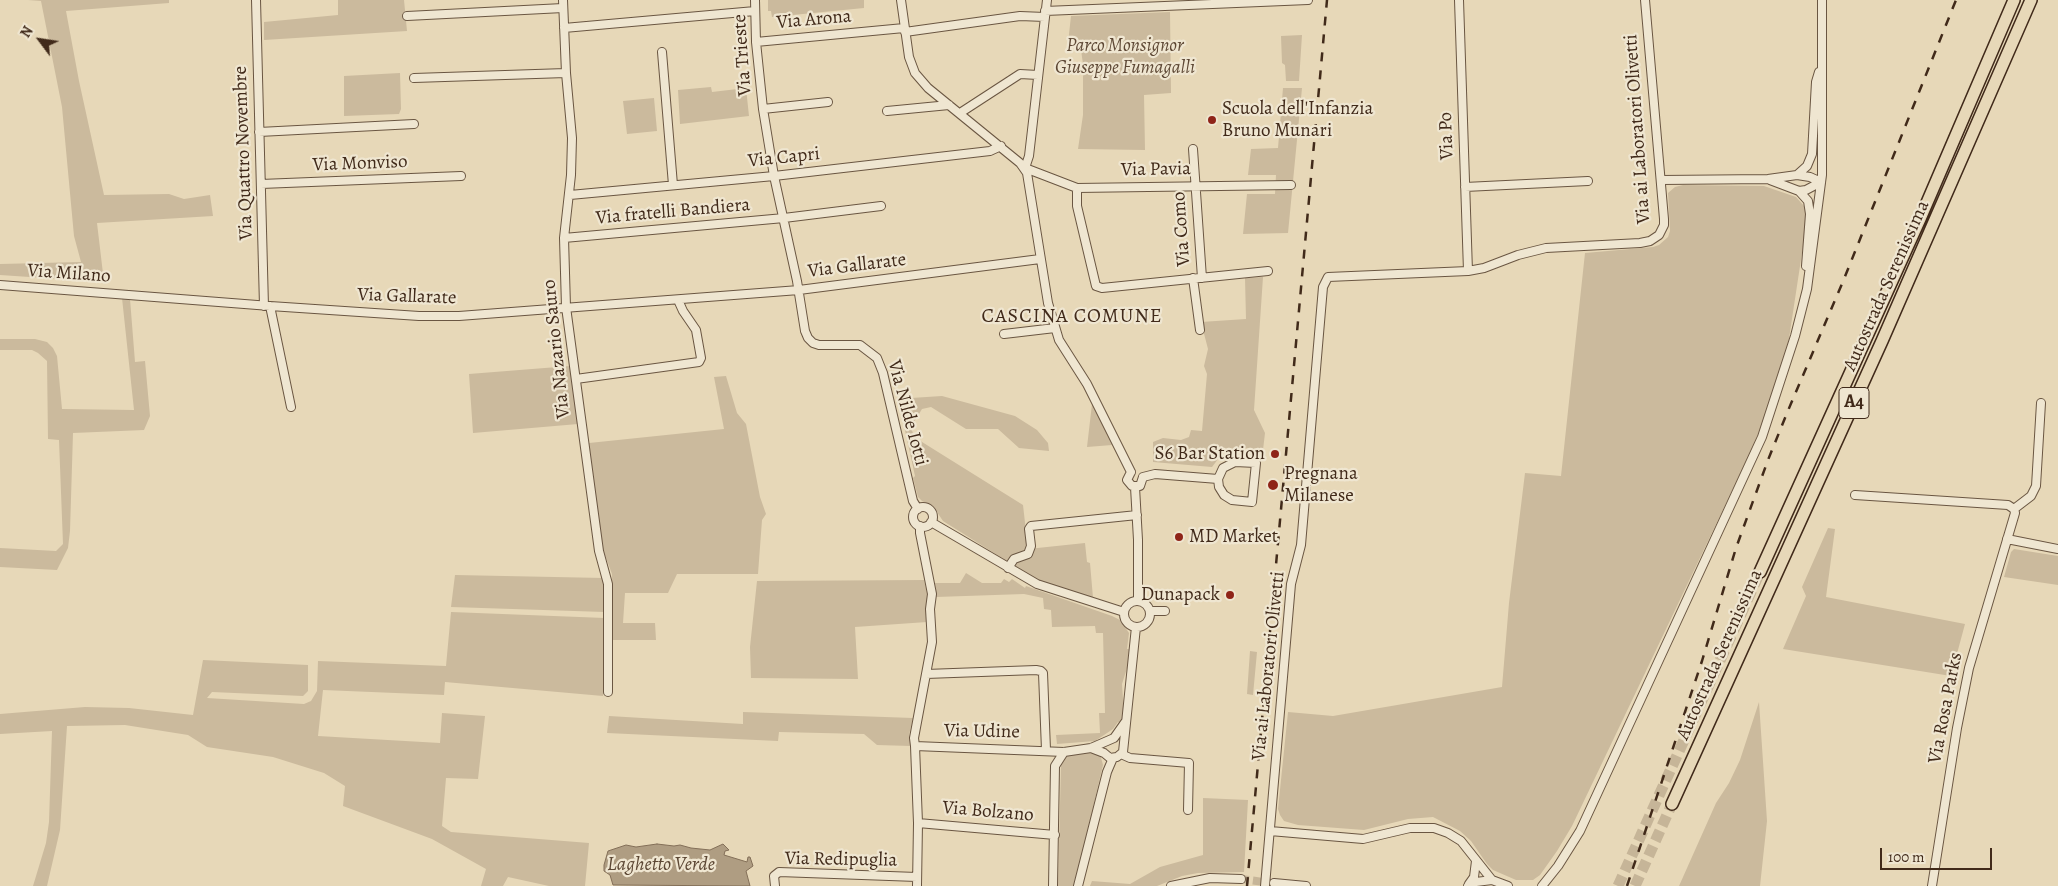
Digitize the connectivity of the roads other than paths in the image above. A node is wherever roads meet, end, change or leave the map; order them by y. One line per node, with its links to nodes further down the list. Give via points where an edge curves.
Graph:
1 (256, 0): 29 (street, Via Quattro Novembre)
2 (755, 0): 12 (street, Via Trieste)
3 (901, 0): 16 (street)
4 (1047, 0): 13 (street)
5 (1308, 0): 13 (street, Via Arona)
6 (1459, 0): 44 (street, Via Po)
7 (1645, 0): 37 (street, Via ai Laboratori Olivetti)
8 (1822, 0): 19 (street)
9 (2014, 0): 82 (highway, Autostrada Serenissima / A4, via 1920,219)
10 (2031, 0): 100 (highway, Autostrada Serenissima / A4, via 1878,350)
11 (563, 4): 14 (street); 15 (street, Via Nazario Sauro)
12 (755, 11): 15 (street); 17 (street, Via Trieste)
13 (1045, 14): 16 (street, Via Arona); 21 (street)
14 (407, 16)
15 (564, 28): 20 (street, Via Nazario Sauro)
16 (904, 30): 17 (street, Via Arona); 24 (street, via 915,73)
17 (756, 42): 25 (street, Via Trieste)
18 (662, 52): 41 (street)
19 (1821, 66): 35 (street, via 1816,82 1812,154); 39 (street)
20 (566, 73): 22 (street); 47 (street, Via Nazario Sauro, via 572,138)
21 (1038, 75): 27 (street, via 1020,74); 32 (street)
22 (414, 78)
23 (828, 102): 25 (street, Via Trieste)
24 (949, 104): 26 (street); 27 (street)
25 (763, 109): 34 (street, Via Trieste)
26 (887, 111)
27 (960, 113): 30 (street)
28 (414, 124): 29 (street)
29 (260, 132): 40 (street, Via Quattro Novembre)
30 (1001, 146): 32 (street); 34 (street, Via Capri, via 990,151)
31 (1193, 148): 42 (street, Via Como)
32 (1025, 168): 45 (street, Via Pavia); 51 (street)
33 (461, 176): 40 (street, Via Monviso)
34 (774, 176): 41 (street, Via Capri); 49 (street, Via Trieste)
35 (1798, 176): 36 (street); 39 (street)
36 (1768, 179): 37 (street); 46 (street)
37 (1662, 180): 53 (street, Via ai Laboratori Olivetti, via 1664,225 1661,234 1653,240 1546,248)
38 (1588, 181): 44 (street)
39 (1821, 182): 46 (street); 65 (street, via 1807,289)
40 (261, 184): 60 (street, Via Quattro Novembre)
41 (673, 185): 47 (street, Via Capri)
42 (1195, 185): 43 (street, Via Pavia); 45 (street, Via Pavia); 55 (street, Via Como)
43 (1291, 185)
44 (1464, 187): 53 (street, Via Po)
45 (1076, 188): 54 (street, via 1077,206 1096,286)
46 (1799, 191): 65 (street, via 1808,202 1810,214)
47 (570, 195): 50 (street, Via Nazario Sauro)
48 (881, 206): 49 (street, Via fratelli Bandiera)
49 (784, 218): 50 (street, Via fratelli Bandiera); 57 (street, Via Trieste)
50 (564, 238): 61 (street, Via Nazario Sauro)
51 (1040, 259): 57 (street, Via Gallarate); 62 (street)
52 (1268, 271): 55 (street)
53 (1468, 271): 103 (street, Via ai Laboratori Olivetti, via 1328,277 1324,288 1301,545 1291,584)
54 (1193, 278): 55 (street); 63 (street, Via Como)
55 (1202, 278)
56 (0, 285): 58 (street, Via Milano)
57 (799, 290): 59 (street, Via Gallarate); 74 (street, Via Nilde Iotti, via 808,338 819,345 860,345 873,353 880,363 913,501)
58 (135, 295): 60 (street, Via Gallarate)
59 (678, 300): 61 (street, Via Gallarate); 66 (street, via 696,330 699,362)
60 (267, 306): 61 (street, Via Gallarate, via 419,316); 68 (street, Via Quattro Novembre)
61 (566, 307): 66 (street, Via Nazario Sauro)
62 (1055, 328): 64 (street); 69 (street, via 1087,384)
63 (1200, 330)
64 (1004, 334)
65 (1796, 336): 119 (street, via 1758,446 1580,831 1558,866)
66 (576, 379): 89 (street, Via Nazario Sauro, via 599,551 608,584)
67 (2042, 403): 75 (street, via 2036,486 2031,496)
68 (291, 408)
69 (1130, 472): 70 (street, via 1138,471); 72 (street, via 1127,480)
70 (1143, 478): 71 (street, via 1152,474); 72 (street, via 1142,484)
71 (1218, 480): 71 (street, via 1224,495 1232,500 1252,502 1256,464 1228,464)
72 (1135, 487): 76 (street)
73 (1855, 495): 75 (street, via 2008,505)
74 (918, 509): 77 (street, via 930,510); 78 (street, via 914,520)
75 (2014, 509): 79 (street, Via Rosa Parks)
76 (1137, 515): 81 (street, via 1031,526 1028,554 1014,559); 83 (street)
77 (931, 522): 78 (street); 81 (street)
78 (920, 526): 88 (street, via 932,594 932,642)
79 (2006, 539): 80 (street); 120 (street, Via Rosa Parks, via 1965,686)
80 (2058, 549)
81 (1008, 568): 86 (street, via 1037,584)
82 (1760, 572)
83 (1138, 601): 84 (street); 86 (street, via 1130,603)
84 (1150, 611): 85 (street); 87 (street, via 1147,622)
85 (1165, 611)
86 (1124, 612): 87 (street, via 1128,624)
87 (1136, 627): 90 (street)
88 (926, 674): 94 (street, via 914,738); 96 (street, via 1041,671)
89 (608, 692)
90 (1126, 721): 91 (street); 93 (street)
91 (1114, 738): 92 (street); 93 (street)
92 (1105, 742): 95 (street, Via Udine); 99 (street, via 1103,748)
93 (1122, 743): 98 (street)
94 (916, 746): 96 (street, Via Udine); 102 (street)
95 (1090, 748): 97 (street, Via Udine); 99 (street)
96 (1046, 750): 97 (street, Via Udine)
97 (1064, 752): 104 (street, via 1055,766)
98 (1121, 754): 99 (street); 101 (street, via 1130,758 1189,762)
99 (1108, 756): 113 (street, via 1107,772)
100 (1672, 804)
101 (1188, 810)
102 (918, 822): 104 (street, Via Bolzano); 106 (street)
103 (1270, 832): 105 (street, via 1363,839 1410,828 1434,828 1461,841); 115 (street, Via ai Laboratori Olivetti)
104 (1055, 835): 112 (street)
105 (1476, 861): 108 (street); 117 (street, via 1474,877)
106 (917, 877): 110 (street, Via Redipuglia, via 779,872 774,876); 111 (street)
107 (1241, 879): 114 (street, via 1210,878)
108 (1492, 880): 117 (street); 118 (street)
109 (1274, 883): 116 (street)
110 (775, 886)
111 (917, 886)
112 (1053, 886)
113 (1078, 886)
114 (1171, 886)
115 (1265, 886)
116 (1306, 886)
117 (1468, 886)
118 (1508, 886)
119 (1540, 886)
120 (1932, 886)

